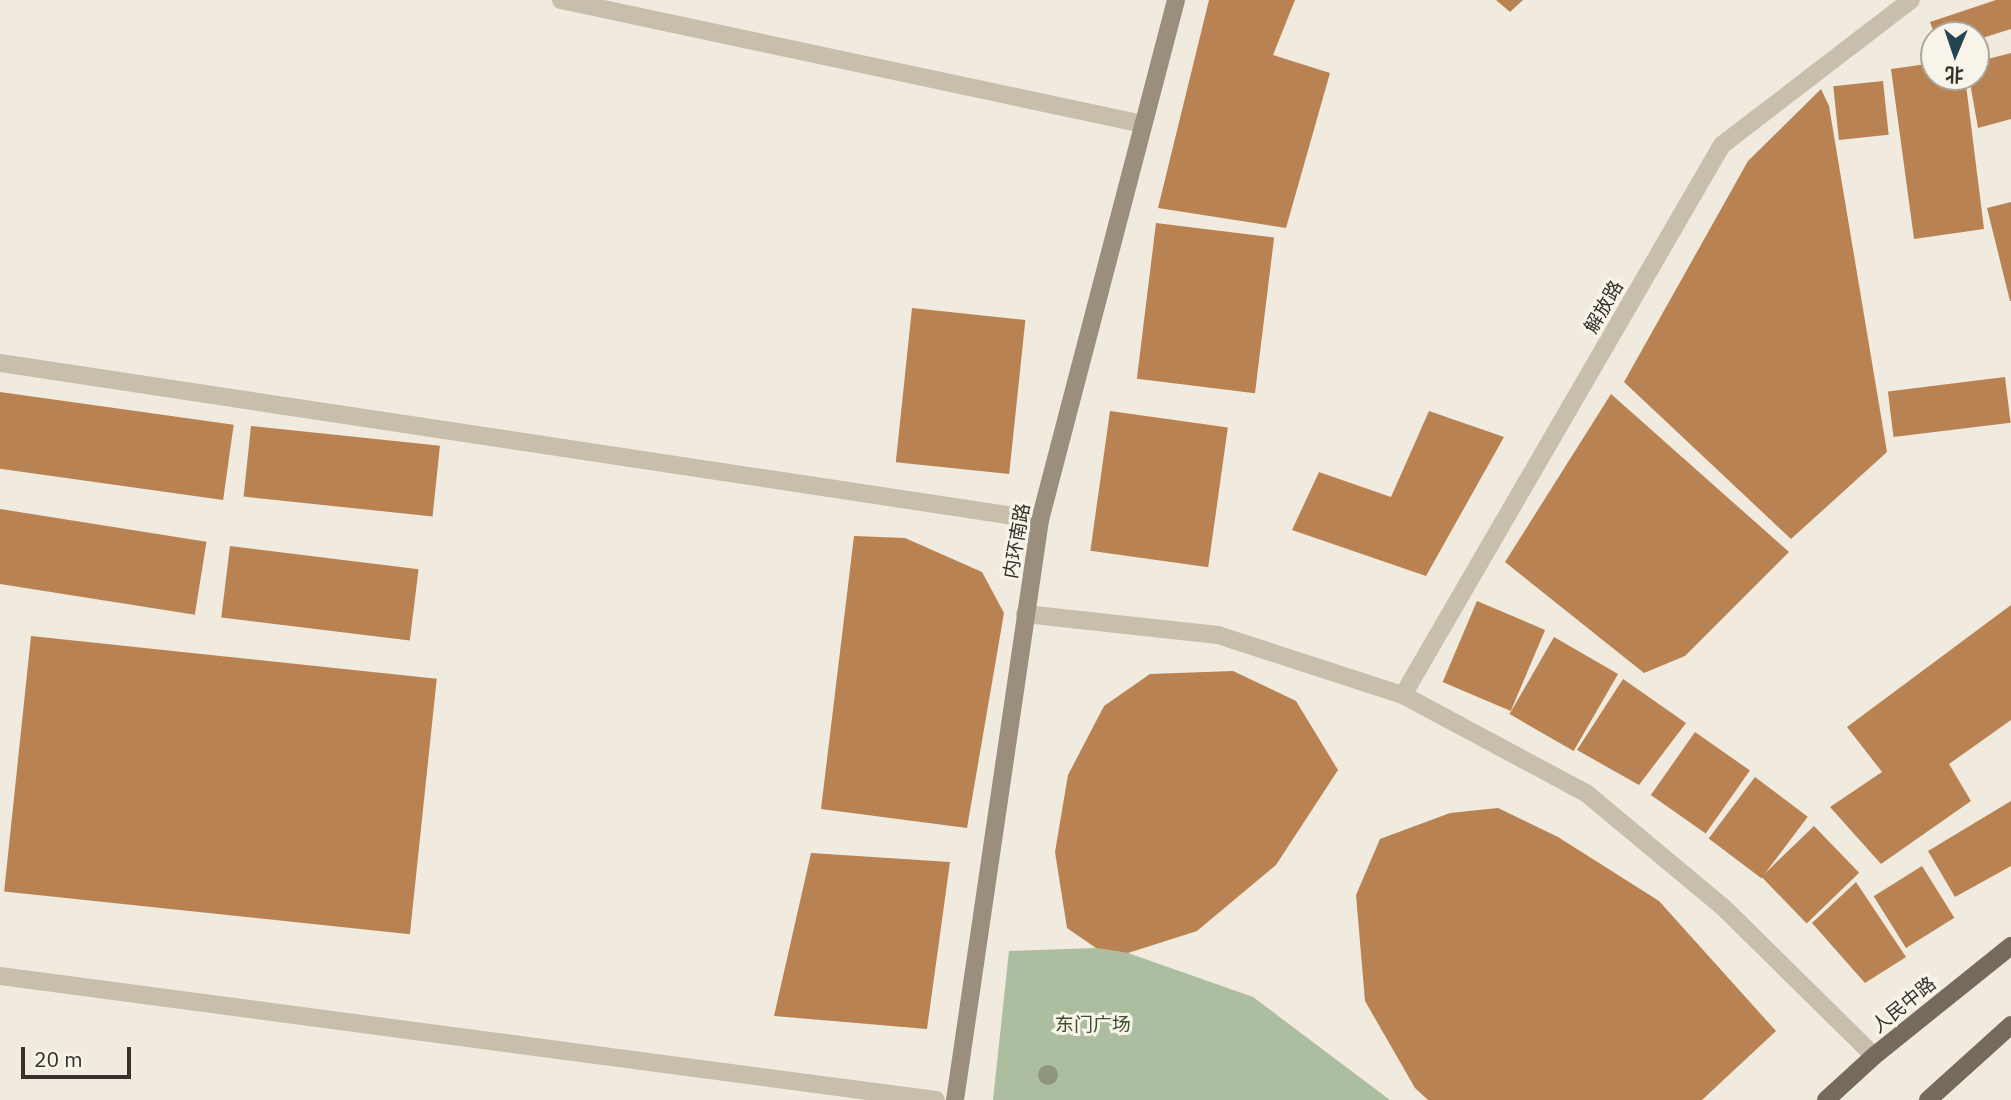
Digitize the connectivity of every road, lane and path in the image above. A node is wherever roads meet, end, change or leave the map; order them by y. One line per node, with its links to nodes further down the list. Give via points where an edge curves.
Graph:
1 (561, 0): 4 (street)
2 (1176, 0): 4 (main road, 内环南路)
3 (1911, 0): 8 (street, 解放路, via 1722,145)
4 (1143, 124): 6 (main road, 内环南路)
5 (0, 363): 6 (street)
6 (1040, 520): 7 (main road, 内环南路)
7 (1025, 614): 8 (street, via 1218,635); 14 (main road, 内环南路)
8 (1403, 695): 12 (street, via 1586,793 1723,907)
9 (2011, 946): 12 (main road, 人民中路)
10 (0, 976): 13 (street)
11 (2011, 1025): 16 (main road)
12 (1874, 1056): 15 (main road, 人民中路)
13 (936, 1100)
14 (955, 1100)
15 (1826, 1100)
16 (1928, 1100)

